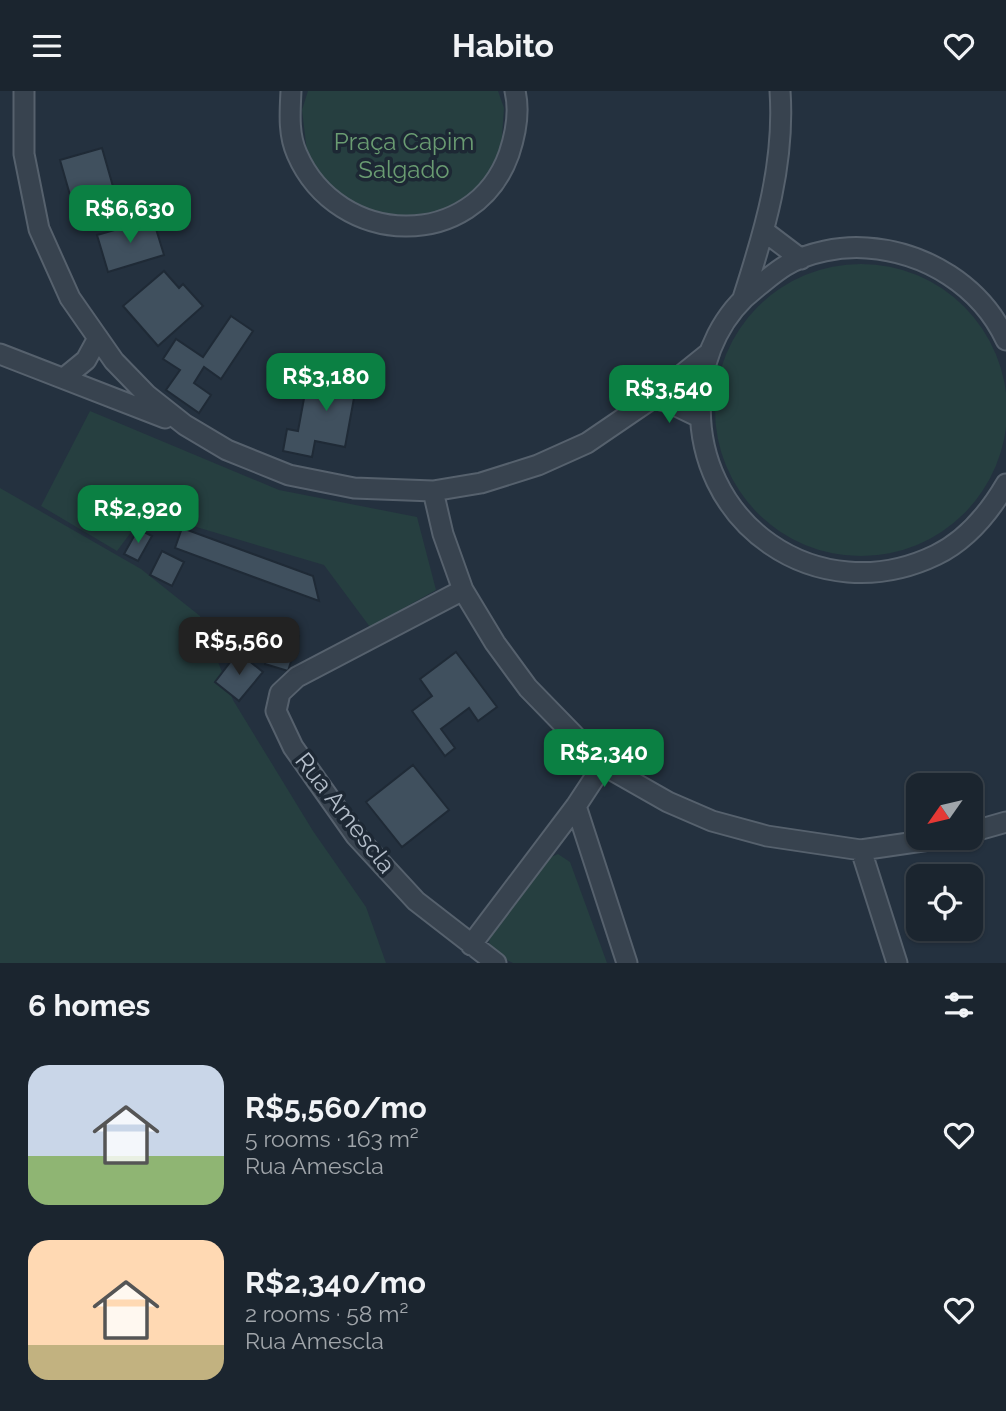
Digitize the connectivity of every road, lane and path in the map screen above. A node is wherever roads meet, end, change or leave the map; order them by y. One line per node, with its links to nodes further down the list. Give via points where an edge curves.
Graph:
1 (23, 91): 8 (street, via 24,154 39,229 70,299)
2 (291, 91): 3 (street, via 289,121 296,153 312,181 336,204 364,220 396,227 429,224 459,213 485,193 505,167 515,136)
3 (515, 91)
4 (780, 91): 5 (street, via 778,166)
5 (764, 231): 6 (street); 7 (street)
6 (801, 259): 7 (street); 9 (street, via 832,250 865,248 898,252 928,263 957,279 981,302)
7 (743, 298): 11 (street)
8 (97, 338): 12 (street, via 86,360); 15 (street, via 147,395)
9 (1006, 340)
10 (0, 353): 12 (street)
11 (709, 353): 13 (street); 14 (street, via 702,374)
12 (65, 379): 15 (street)
13 (653, 398): 14 (street); 17 (street, via 587,443 538,465 481,483)
14 (699, 417): 16 (street, via 715,481 732,508 781,552 832,570 876,572 938,554 965,536)
15 (185, 425): 17 (street, via 227,450 289,475 354,488)
16 (1006, 484)
17 (433, 491): 18 (street)
18 (463, 590): 19 (street, via 528,688); 25 (street, Rua Amescla, via 297,677 280,693 276,711 293,747 356,836 416,901)
19 (603, 765): 20 (street); 24 (street, via 712,821 767,836)
20 (576, 807): 25 (street); 27 (street)
21 (1006, 823): 22 (street)
22 (984, 829)
23 (906, 843): 24 (street)
24 (861, 850): 28 (street)
25 (471, 945): 26 (street, Rua Amescla)
26 (496, 963)
27 (627, 963)
28 (898, 963)

